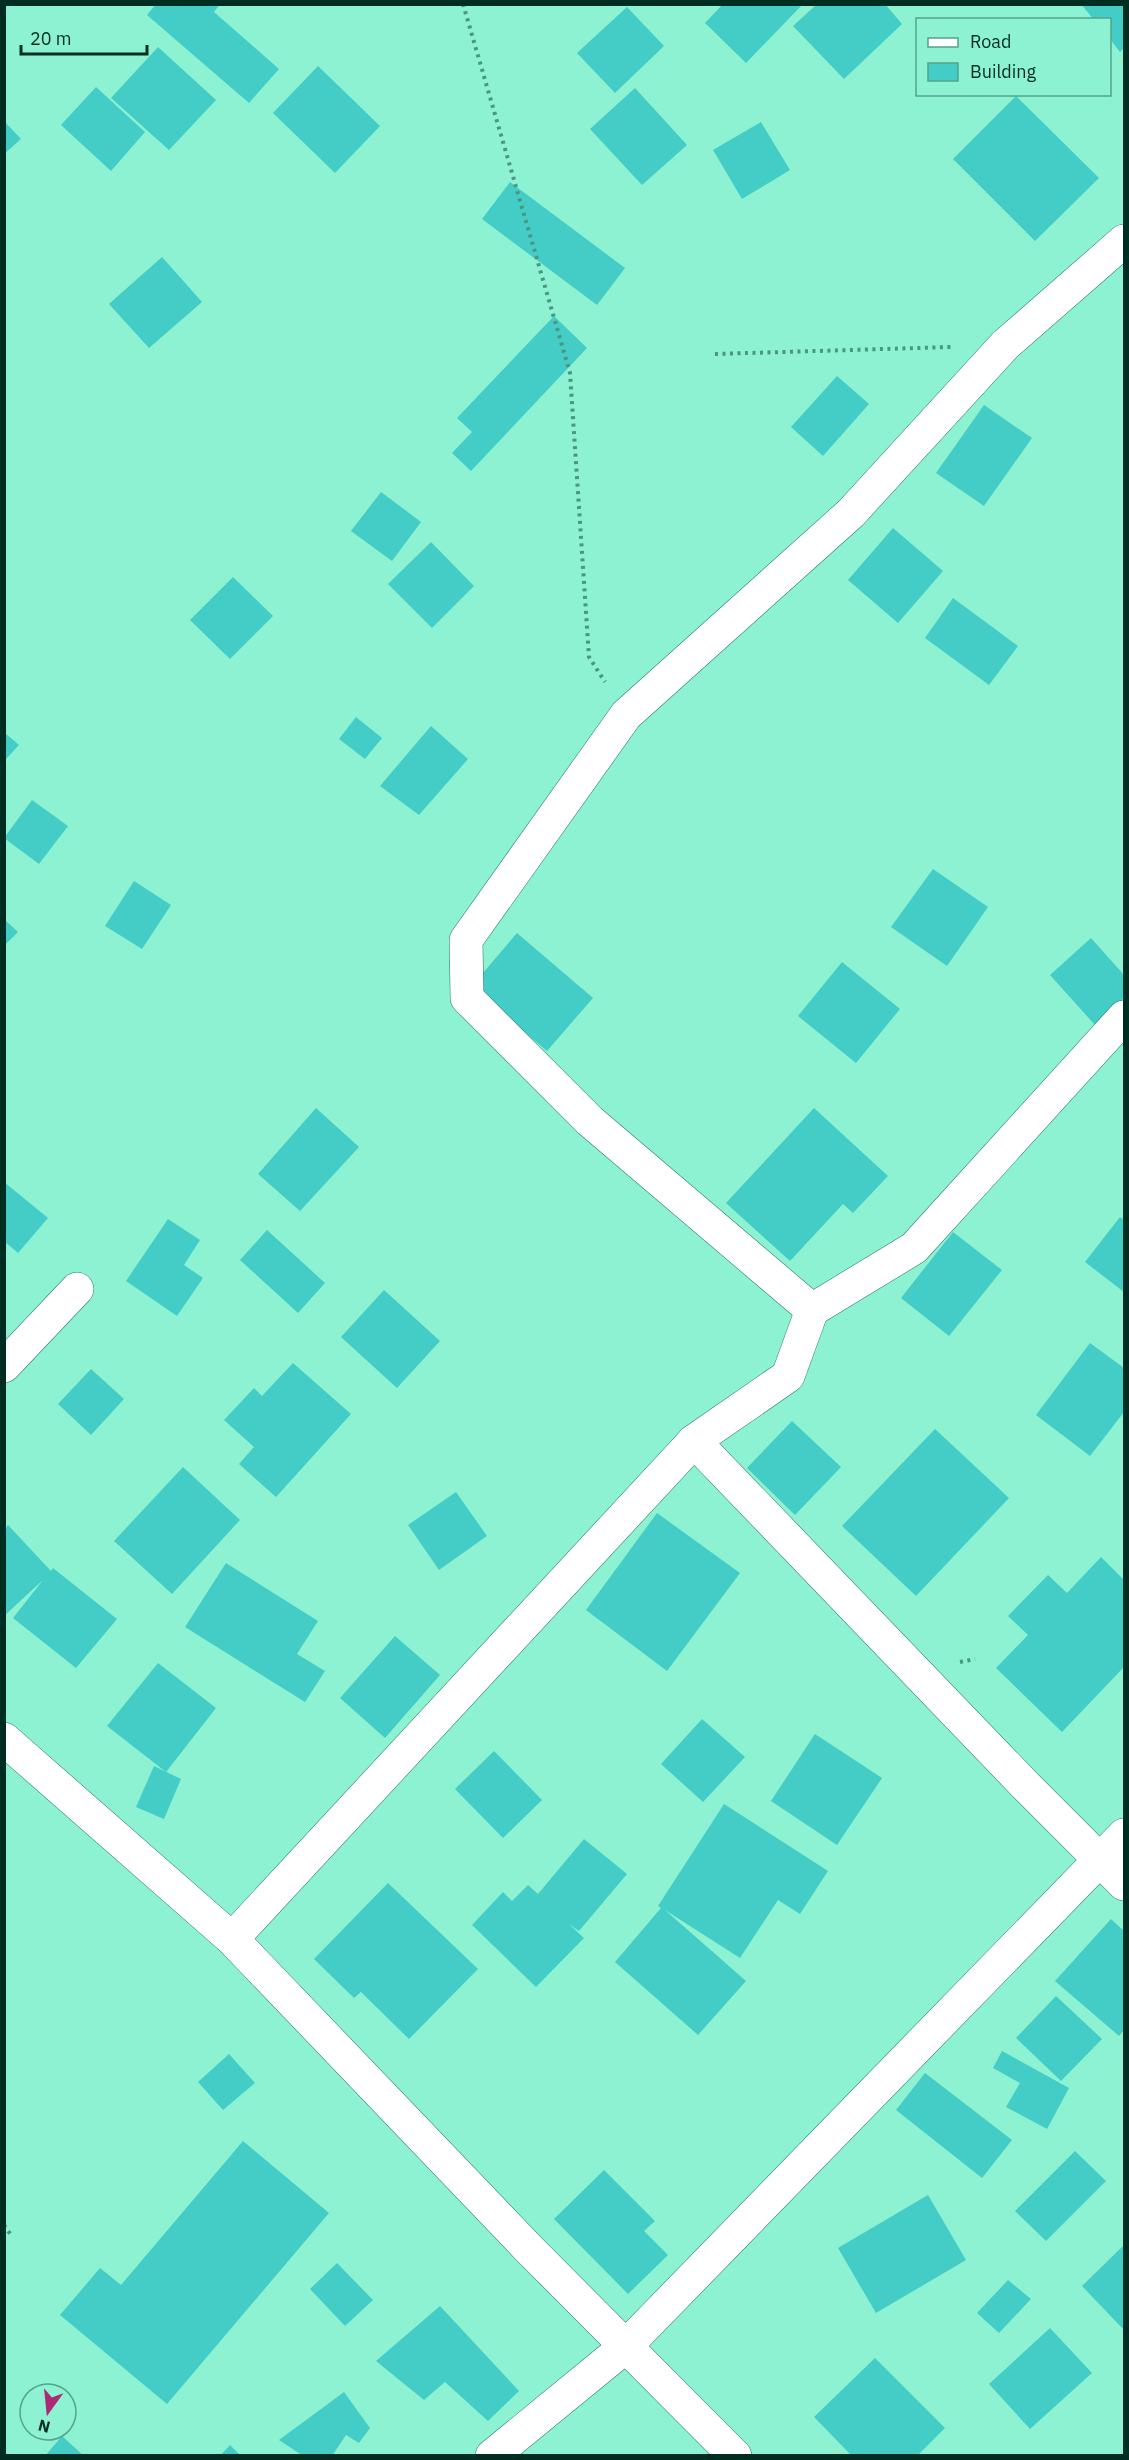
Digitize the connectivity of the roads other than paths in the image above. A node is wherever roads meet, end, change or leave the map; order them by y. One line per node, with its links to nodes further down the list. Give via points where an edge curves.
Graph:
1 (1125, 241): 4 (street, via 1005,345 850,513 626,715 465,940 467,998 590,1121)
2 (1125, 1017): 4 (street, via 914,1248)
3 (77, 1289): 5 (street)
4 (812, 1310): 6 (street, via 788,1376)
5 (4, 1366)
6 (694, 1441): 9 (street); 11 (street)
7 (4, 1739): 11 (street)
8 (1125, 1836): 9 (street)
9 (1101, 1861): 10 (street); 12 (street)
10 (1125, 1884)
11 (232, 1939): 12 (street)
12 (625, 2347): 13 (street); 14 (street)
13 (492, 2456)
14 (735, 2456)

